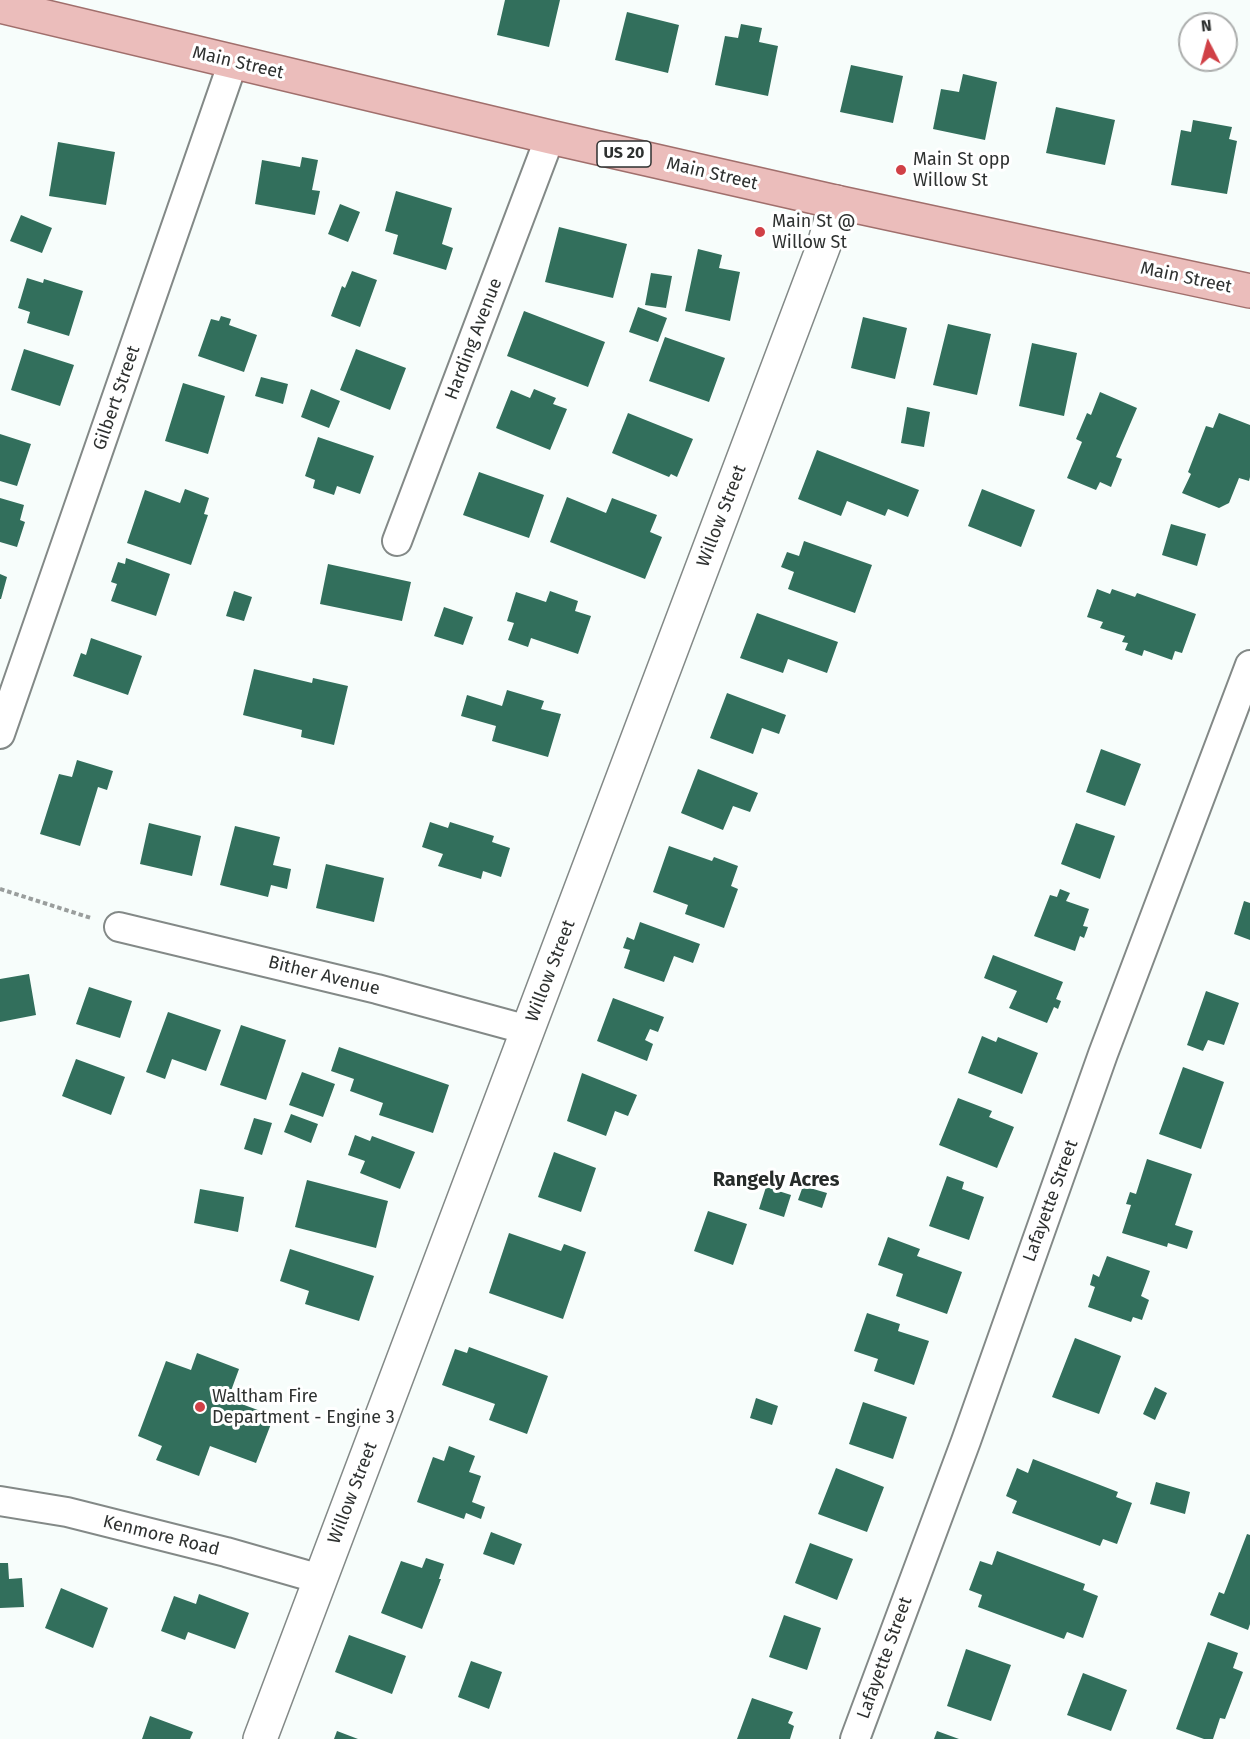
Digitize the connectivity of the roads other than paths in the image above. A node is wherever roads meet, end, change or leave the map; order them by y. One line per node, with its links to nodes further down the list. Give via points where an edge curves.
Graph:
1 (0, 6): 2 (main road, Main Street / US 20)
2 (233, 62): 3 (main road, Main Street / US 20); 8 (street, Gilbert Street)
3 (550, 137): 4 (main road, Main Street / US 20); 6 (street, Harding Avenue)
4 (836, 202): 5 (main road, Main Street / US 20); 10 (street, Willow Street, via 824,245)
5 (1250, 291)
6 (397, 541)
7 (1250, 665): 14 (street, Lafayette Street, via 1103,1054)
8 (0, 734)
9 (119, 927): 10 (street, Bither Avenue, via 377,988)
10 (528, 1030): 12 (street, Willow Street)
11 (0, 1501): 12 (street, Kenmore Road, via 67,1512)
12 (320, 1579): 13 (street, Willow Street)
13 (260, 1739)
14 (855, 1739)

